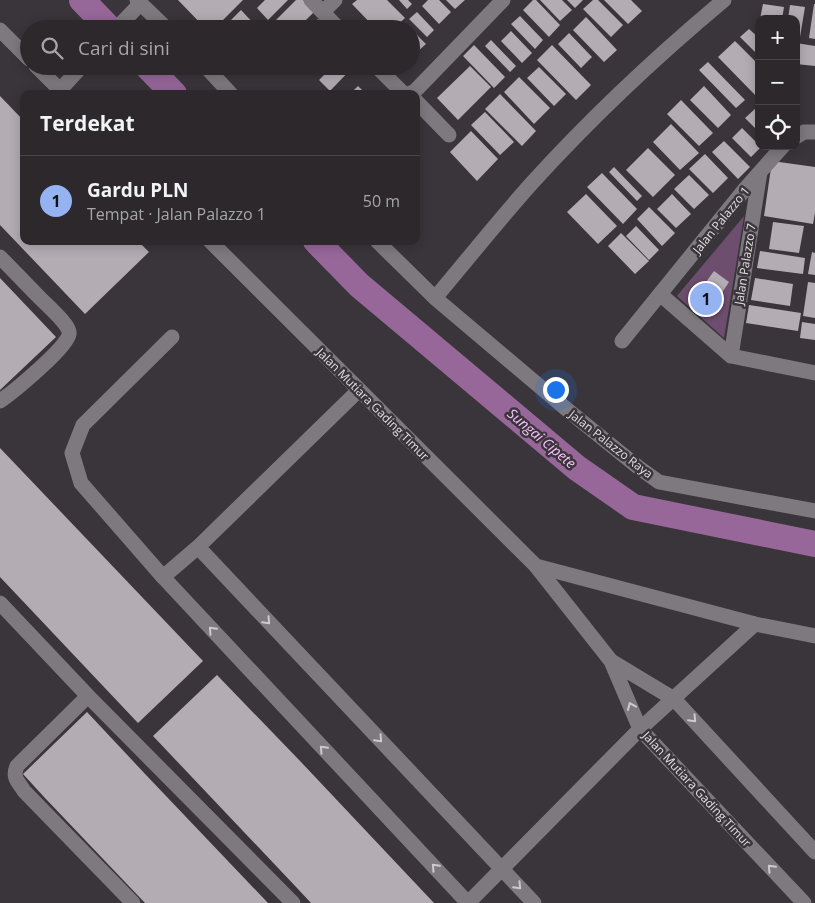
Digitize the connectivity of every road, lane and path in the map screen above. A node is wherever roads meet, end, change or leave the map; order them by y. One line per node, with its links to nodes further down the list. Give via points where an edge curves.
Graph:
1 (311, 0): 6 (street)
2 (336, 0): 6 (street)
3 (504, 0): 20 (street)
4 (724, 0): 31 (street, via 573,140 531,184)
5 (139, 2): 7 (street); 8 (street)
6 (323, 12): 9 (street)
7 (124, 20)
8 (158, 20)
9 (331, 20)
10 (0, 30): 11 (street)
11 (20, 50)
12 (45, 75): 16 (street)
13 (75, 75): 17 (street)
14 (213, 75): 18 (street)
15 (385, 75): 19 (street)
16 (60, 90)
17 (64, 90)
18 (227, 90)
19 (400, 90)
20 (416, 90)
21 (420, 105): 24 (street)
22 (815, 132): 23 (street)
23 (800, 134)
24 (449, 135)
25 (779, 150): 26 (street, Jalan Palazzo 1)
26 (760, 172): 30 (street, Jalan Palazzo 1); 34 (street, Jalan Palazzo 7)
27 (214, 245): 36 (street, Jalan Mutiara Gading Timur)
28 (381, 245): 31 (street, Jalan Palazzo Raya)
29 (0, 257): 37 (street, via 70,332 67,341 50,358)
30 (660, 294): 33 (street, Jalan Palazzo 1); 34 (street)
31 (435, 298): 38 (street, Jalan Palazzo Raya, via 659,482)
32 (172, 337): 41 (street, via 82,425 72,453 81,483)
33 (622, 341)
34 (730, 356): 35 (street)
35 (815, 373)
36 (359, 390): 39 (street); 40 (street, Jalan Mutiara Gading Timur)
37 (0, 401)
38 (815, 511)
39 (198, 547): 41 (street); 50 (street, one-way to 50)
40 (536, 566): 43 (street); 45 (street, Jalan Mutiara Gading Timur)
41 (163, 578): 53 (street, one-way to 41)
42 (0, 603): 46 (street)
43 (755, 624): 44 (street); 47 (street)
44 (815, 636)
45 (611, 661): 47 (street, Jalan Mutiara Gading Timur); 48 (street, Jalan Mutiara Gading Timur, one-way to 45)
46 (88, 696): 51 (street, via 17,766 15,777 24,791); 52 (street)
47 (674, 698): 48 (street); 49 (street, Jalan Mutiara Gading Timur, one-way to 49)
48 (640, 729): 50 (street); 55 (street, Jalan Mutiara Gading Timur, one-way to 48)
49 (815, 852)
50 (502, 870): 53 (street); 54 (street, one-way to 54)
51 (133, 903)
52 (293, 903)
53 (468, 903)
54 (534, 903)
55 (804, 903)

